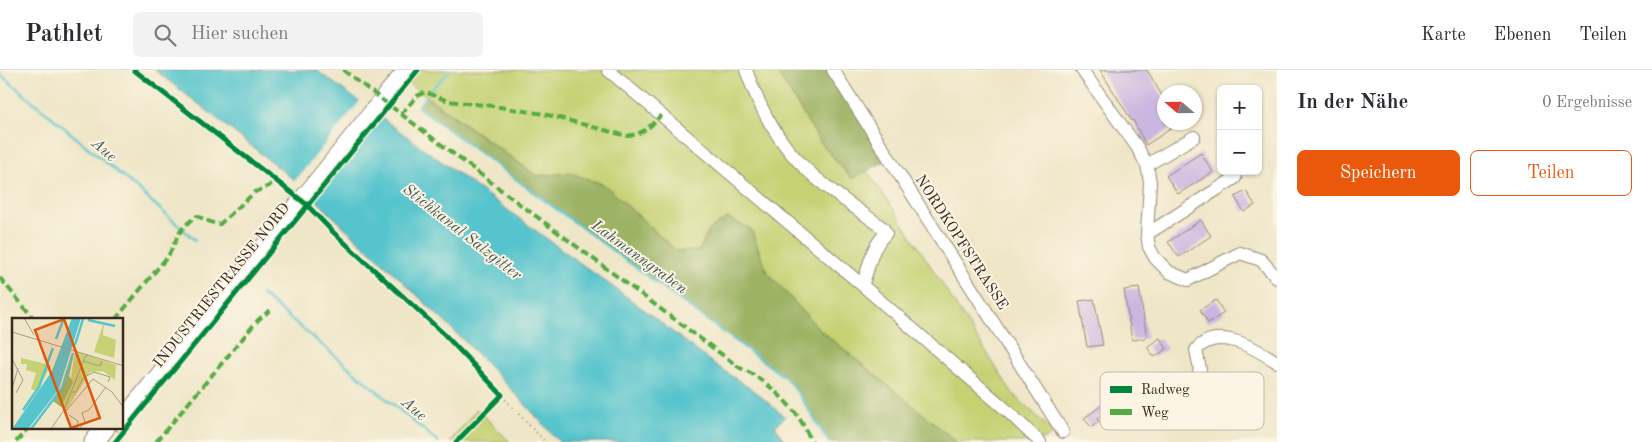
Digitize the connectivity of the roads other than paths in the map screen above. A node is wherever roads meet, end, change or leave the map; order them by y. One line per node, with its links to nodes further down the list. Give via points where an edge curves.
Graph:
1 (395, 70): 7 (highway, INDUSTRIESTRASSE NORD)
2 (408, 70): 7 (highway, INDUSTRIESTRASSE NORD)
3 (608, 70): 14 (lane)
4 (746, 70): 14 (lane, via 755,96 776,134 799,162 886,233 873,250)
5 (833, 70): 21 (lane, NORDKOPFSTRASSE)
6 (1082, 70): 9 (lane)
7 (384, 91): 11 (highway, INDUSTRIESTRASSE NORD)
8 (1194, 137): 9 (lane)
9 (1147, 165): 12 (lane, via 1150,182)
10 (1235, 178): 12 (lane)
11 (298, 202): 17 (highway, INDUSTRIESTRASSE NORD); 18 (highway, INDUSTRIESTRASSE NORD)
12 (1147, 234): 13 (lane, via 1155,258 1169,272 1188,280 1240,253 1261,260)
13 (1277, 278)
14 (862, 286): 24 (lane)
15 (1277, 362): 16 (lane, via 1242,343 1221,338 1200,345 1196,350)
16 (1199, 372)
17 (124, 405)
18 (124, 420)
19 (103, 430): 22 (highway)
20 (115, 430): 23 (highway)
21 (1063, 432)
22 (94, 442)
23 (106, 442)
24 (1040, 442)

